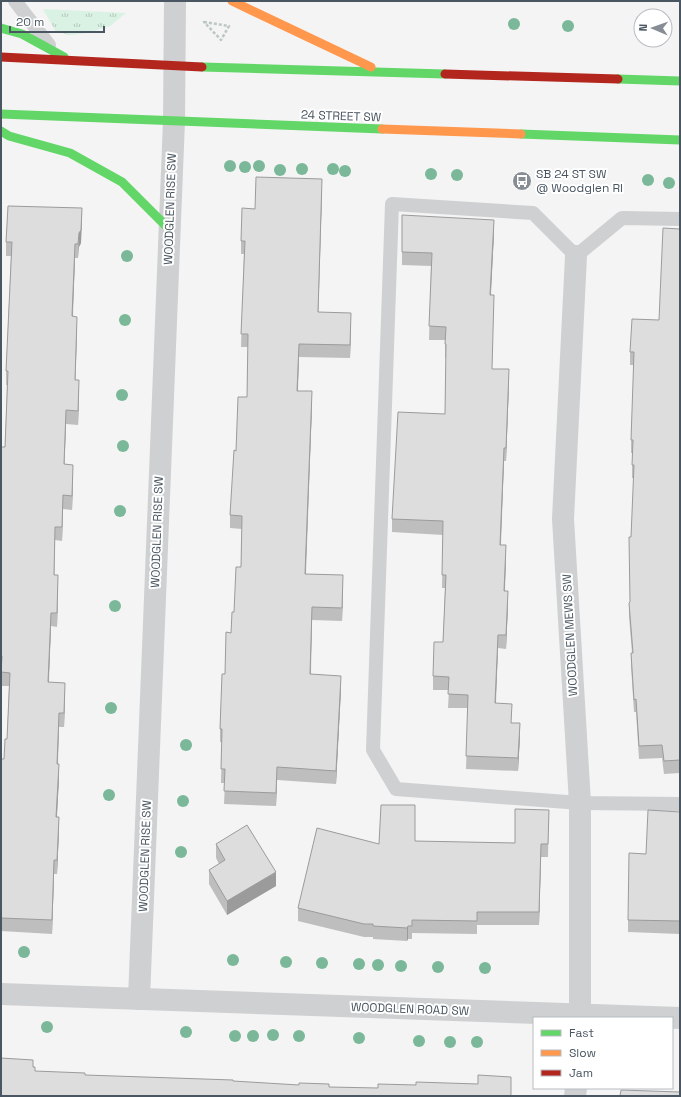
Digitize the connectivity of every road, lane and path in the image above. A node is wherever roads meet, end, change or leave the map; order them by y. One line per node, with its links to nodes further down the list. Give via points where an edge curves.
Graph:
1 (15, 1): 7 (lane)
2 (175, 1): 8 (street, WOODGLEN RISE SW)
3 (232, 1): 9 (main road)
4 (229, 26): 4 (path, via 221,40 204,22 210,23)
5 (1, 28): 7 (main road, via 22,34)
6 (1, 57): 7 (main road)
7 (62, 57): 8 (main road)
8 (174, 66): 9 (main road); 12 (street, WOODGLEN RISE SW)
9 (380, 71): 10 (main road)
10 (680, 81)
11 (1, 114): 12 (main road, 24 STREET SW)
12 (174, 121): 14 (main road, 24 STREET SW); 16 (street, WOODGLEN RISE SW)
13 (1, 131): 16 (main road, via 10,136 70,153 122,182)
14 (680, 140)
15 (680, 219): 17 (lane, via 622,218)
16 (169, 229): 21 (street, WOODGLEN RISE SW)
17 (576, 256): 18 (street, WOODGLEN MEWS SW, via 563,519); 18 (lane, via 533,213 392,204 373,750 396,789)
18 (580, 803): 19 (lane); 22 (street, WOODGLEN MEWS SW)
19 (680, 804)
20 (1, 994): 21 (street, WOODGLEN ROAD SW)
21 (139, 999): 22 (street, WOODGLEN ROAD SW)
22 (580, 1017)

